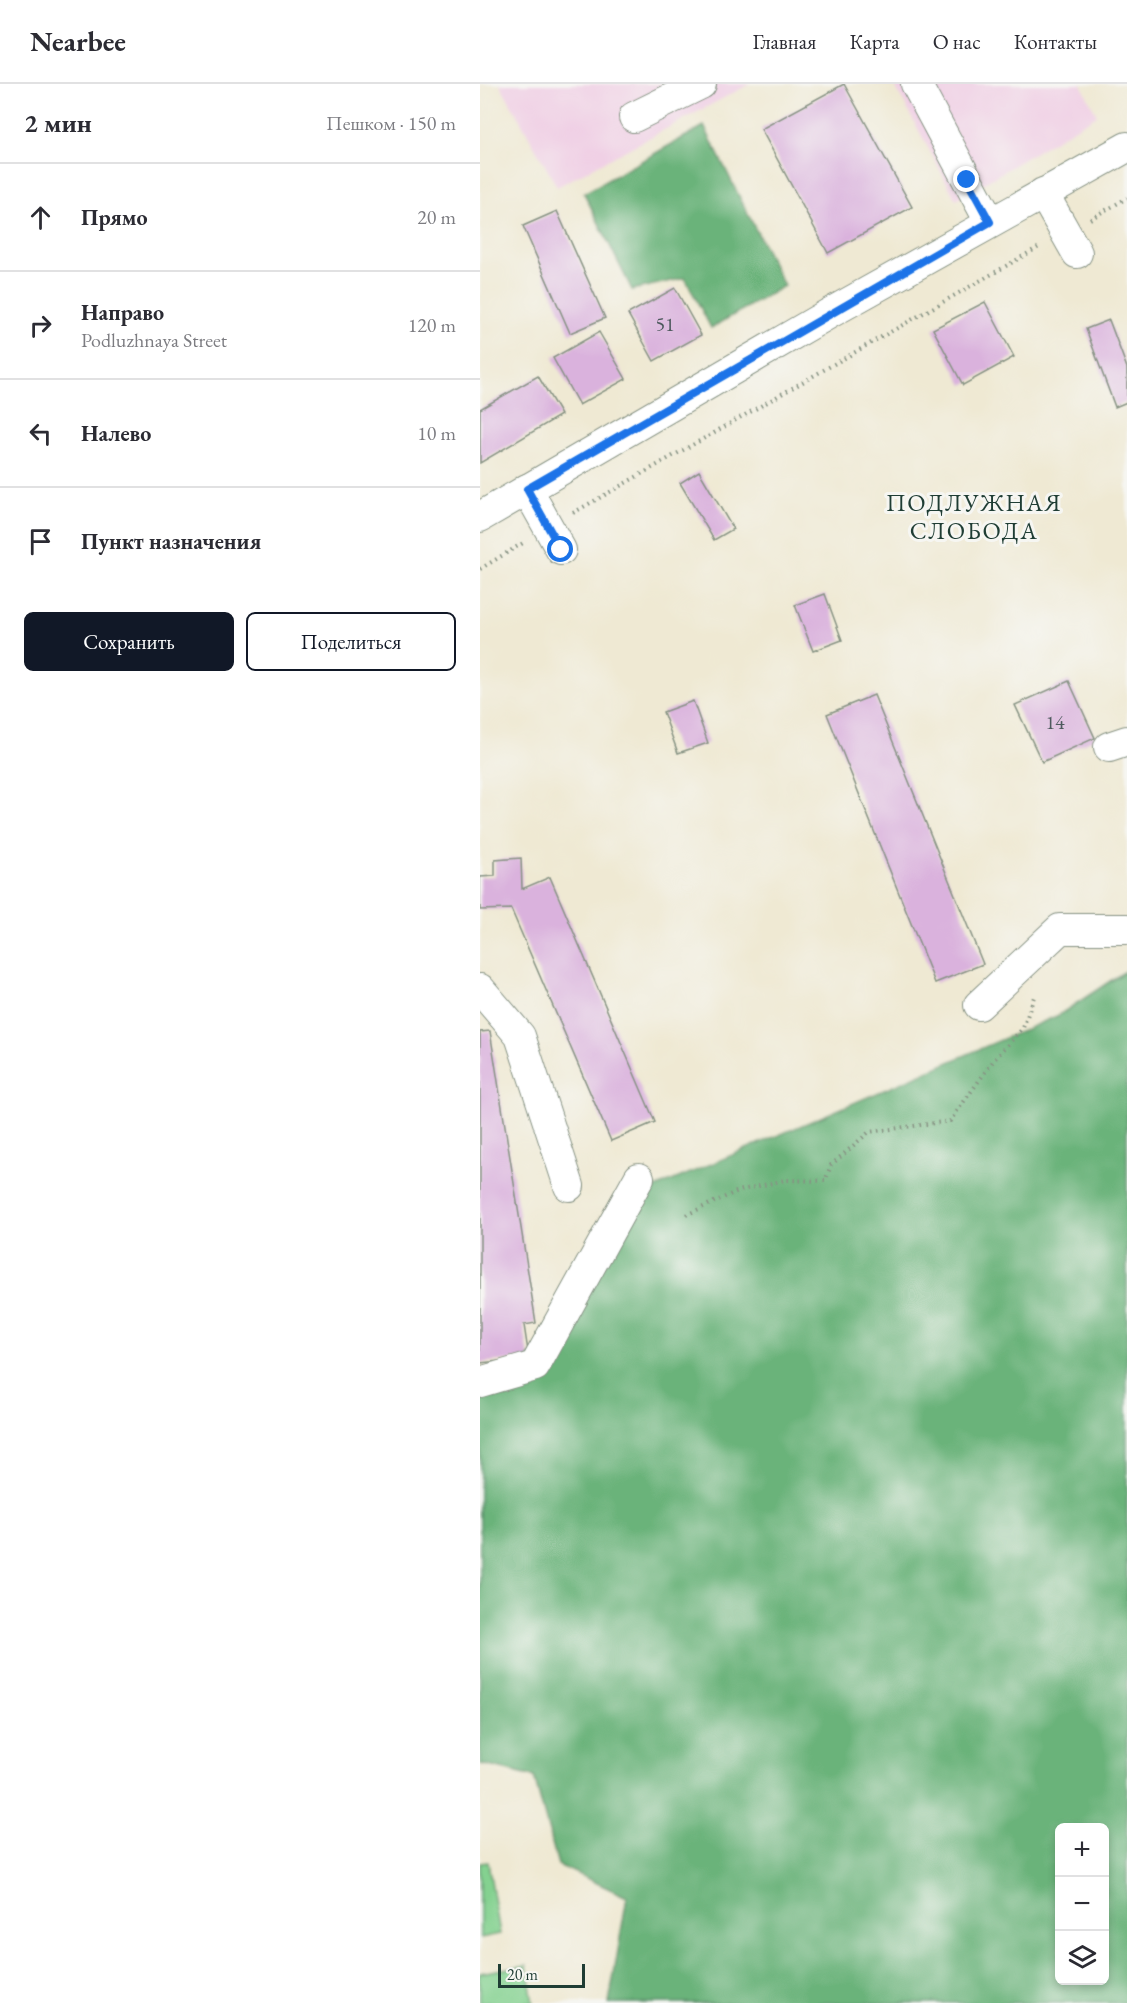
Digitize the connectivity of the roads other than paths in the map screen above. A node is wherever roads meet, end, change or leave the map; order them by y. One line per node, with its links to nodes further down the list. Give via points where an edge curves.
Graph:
1 (701, 84): 3 (street)
2 (916, 84): 6 (street)
3 (634, 117)
4 (1127, 147): 5 (street)
5 (1043, 193): 6 (street); 7 (street)
6 (990, 222): 8 (street)
7 (1071, 243)
8 (527, 489): 9 (street); 10 (street)
9 (480, 517)
10 (554, 539)
11 (1127, 929): 13 (street, via 1060,929)
12 (480, 988): 15 (street, via 520,1036)
13 (979, 1005)
14 (639, 1178): 16 (street, via 535,1366)
15 (569, 1186)
16 (480, 1382)

